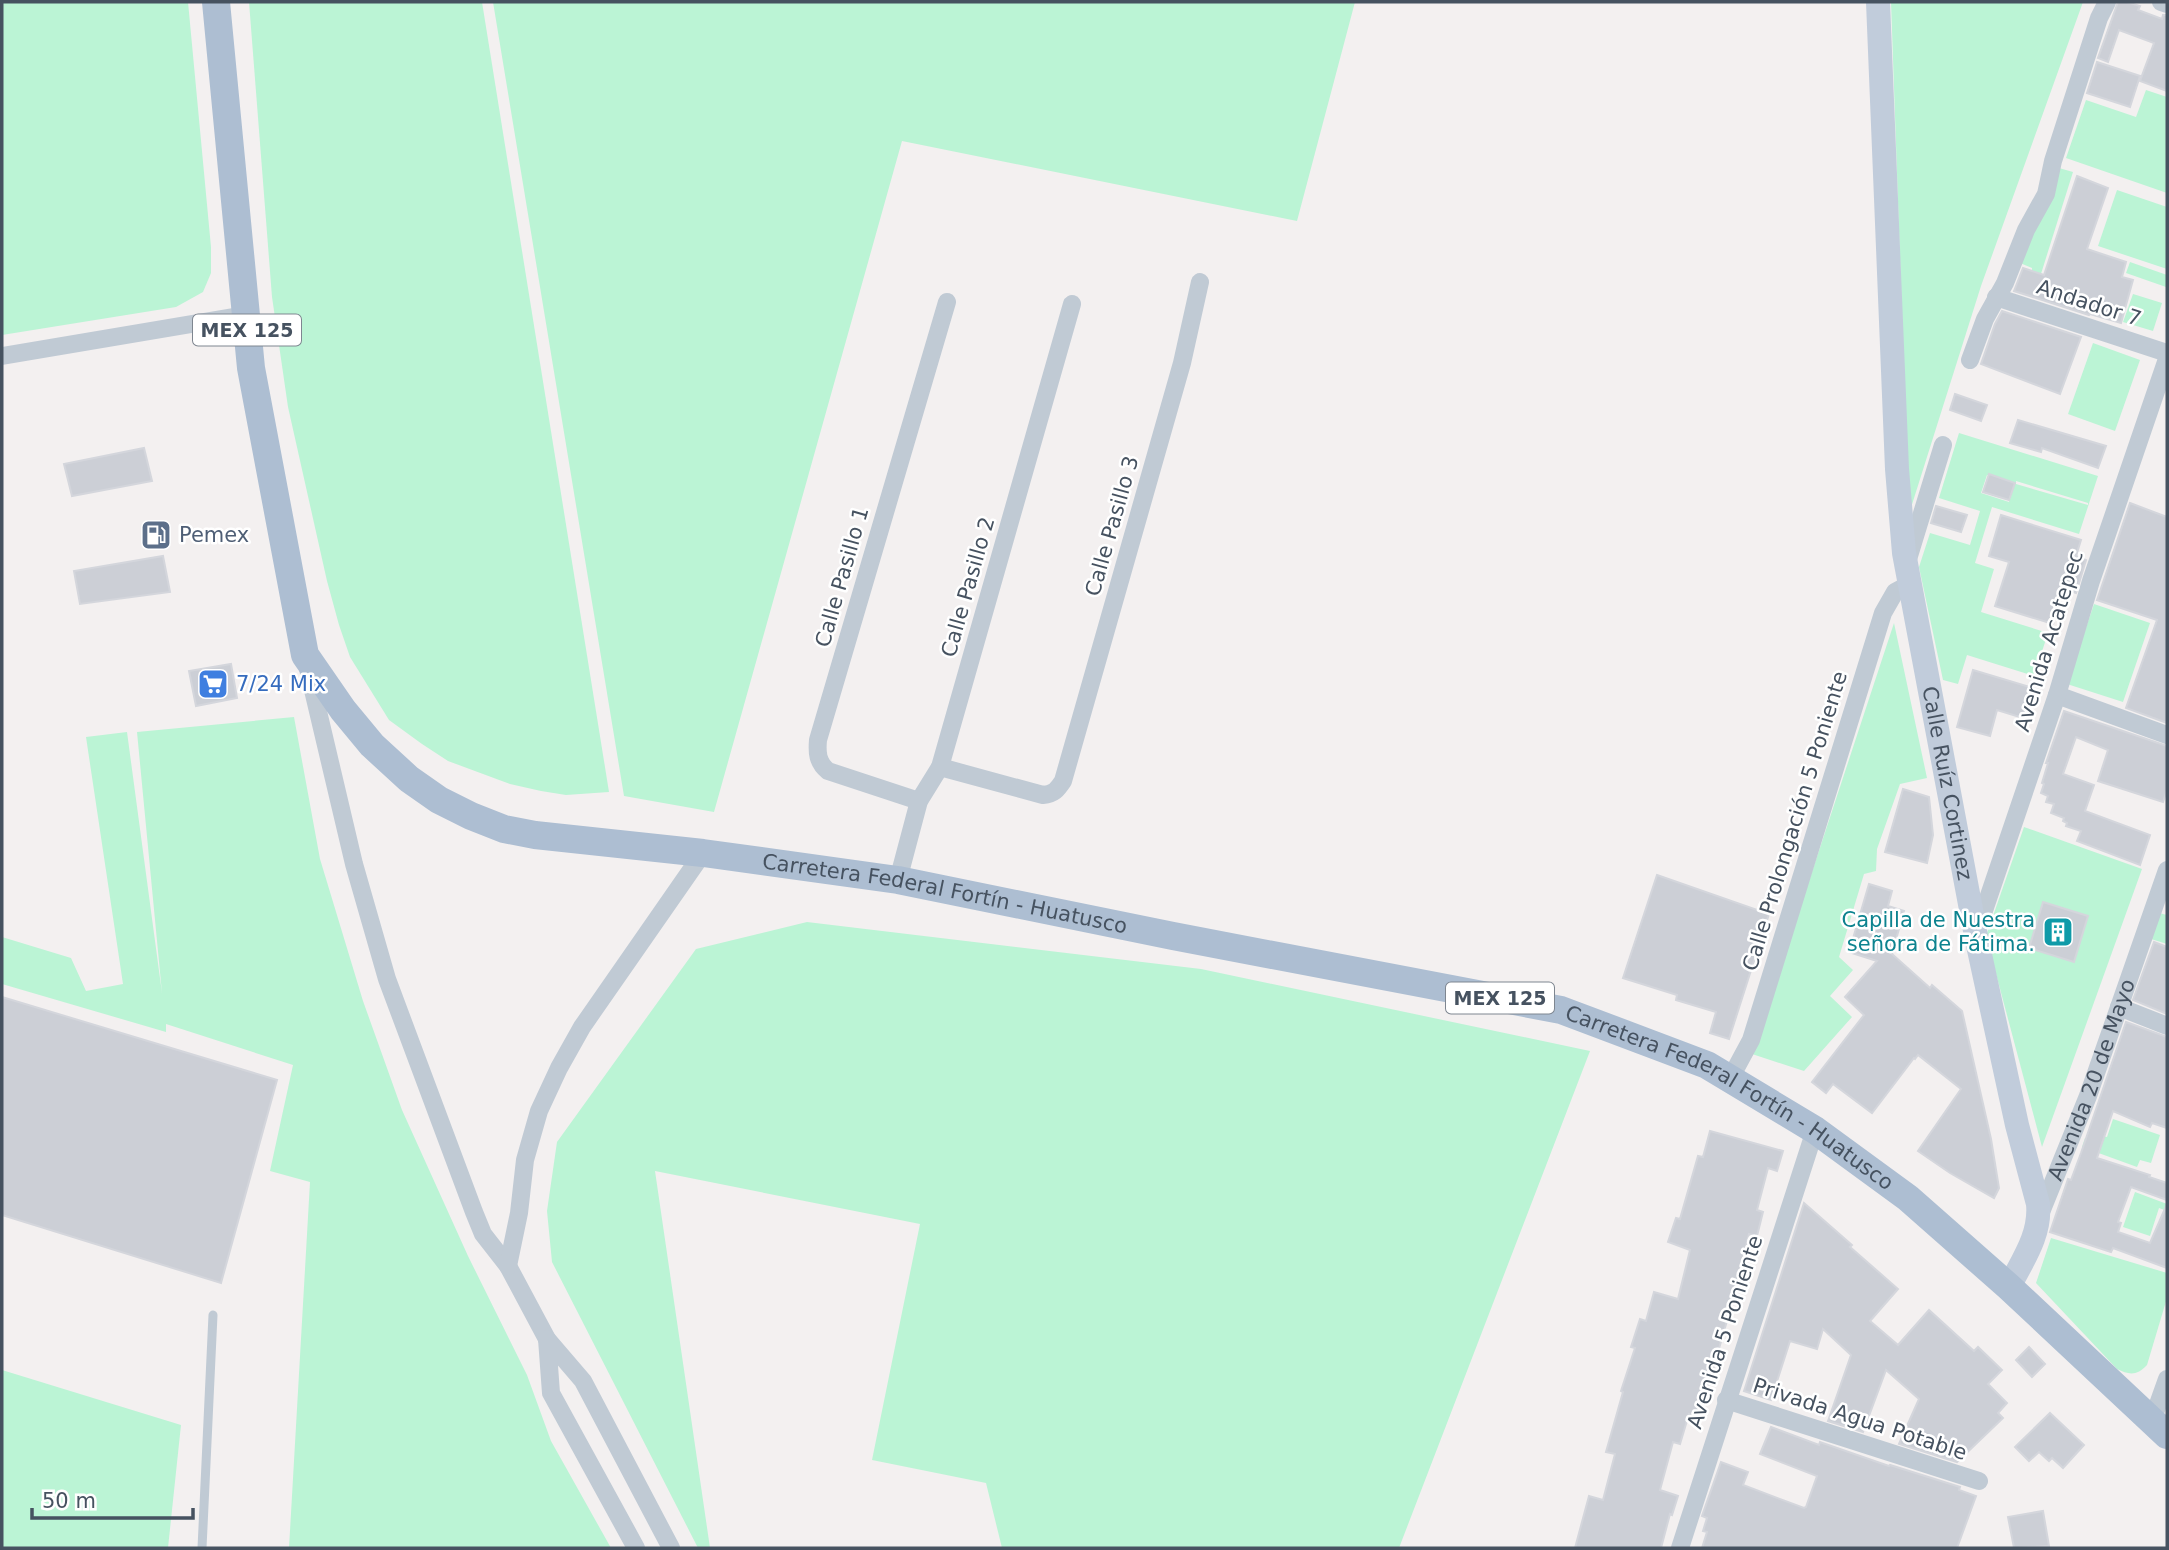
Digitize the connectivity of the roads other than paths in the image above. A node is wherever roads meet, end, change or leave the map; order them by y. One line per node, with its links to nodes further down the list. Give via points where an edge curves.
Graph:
1 (216, 2): 10 (main road, Carretera Federal Fortín - Huatusco / MEX 125)
2 (1878, 2): 16 (street, Calle Ruíz Cortinez, via 1897,469)
3 (2107, 2): 7 (street, via 2046,194)
4 (2161, 2): 5 (street)
5 (2167, 4)
6 (1200, 282): 20 (street, Calle Pasillo 3, via 1182,363 1063,781 1057,790 1042,795)
7 (1996, 297): 11 (street, Andador 7); 13 (street)
8 (947, 302): 21 (street, Calle Pasillo 1, via 817,753 828,771)
9 (1072, 303): 20 (street, Calle Pasillo 2)
10 (245, 315): 12 (street); 17 (main road, Carretera Federal Fortín - Huatusco / MEX 125)
11 (2167, 353)
12 (2, 356)
13 (1970, 360)
14 (2165, 371): 18 (street, Avenida Acatepec, via 2091,581)
15 (1943, 445): 16 (street, Calle Prolongación 5 Poniente)
16 (1907, 568): 25 (street, Calle Ruíz Cortinez); 28 (street, Calle Prolongación 5 Poniente, via 1883,613 1751,1040)
17 (305, 655): 22 (main road, Carretera Federal Fortín - Huatusco / MEX 125, via 372,745 409,779 471,816 535,835); 31 (street, via 354,864 387,979 483,1234)
18 (2057, 695): 19 (street); 25 (street, Avenida Acatepec)
19 (2167, 735)
20 (940, 767): 21 (street, Calle Pasillo 2)
21 (919, 801): 24 (street, Calle Pasillo 2)
22 (703, 853): 24 (main road, Carretera Federal Fortín - Huatusco / MEX 125); 31 (street, via 582,1027 544,1100 524,1160)
23 (2167, 870): 26 (street, Avenida 20 de Mayo)
24 (898, 880): 28 (main road, Carretera Federal Fortín - Huatusco / MEX 125, via 1561,1010 1707,1065)
25 (1976, 936): 30 (street, Calle Ruíz Cortinez)
26 (2119, 1007): 27 (street); 30 (street, Avenida 20 de Mayo)
27 (2167, 1026)
28 (1730, 1079): 29 (main road, Carretera Federal Fortín - Huatusco / MEX 125)
29 (1815, 1130): 32 (main road, Carretera Federal Fortín - Huatusco / MEX 125, via 1908,1198); 36 (street, Avenida 5 Poniente)
30 (2039, 1217): 32 (street, Avenida 20 de Mayo, via 2030,1247)
31 (508, 1266): 34 (street)
32 (2008, 1287): 37 (main road, Carretera Federal Fortín - Huatusco / MEX 125)
33 (213, 1315): 39 (lane)
34 (547, 1339): 40 (street, via 551,1393); 41 (street, via 583,1381)
35 (2167, 1379): 37 (street)
36 (1727, 1400): 38 (street, Privada Agua Potable); 42 (street, Avenida 5 Poniente)
37 (2160, 1428)
38 (1979, 1481)
39 (202, 1548)
40 (636, 1548)
41 (671, 1548)
42 (1680, 1548)

